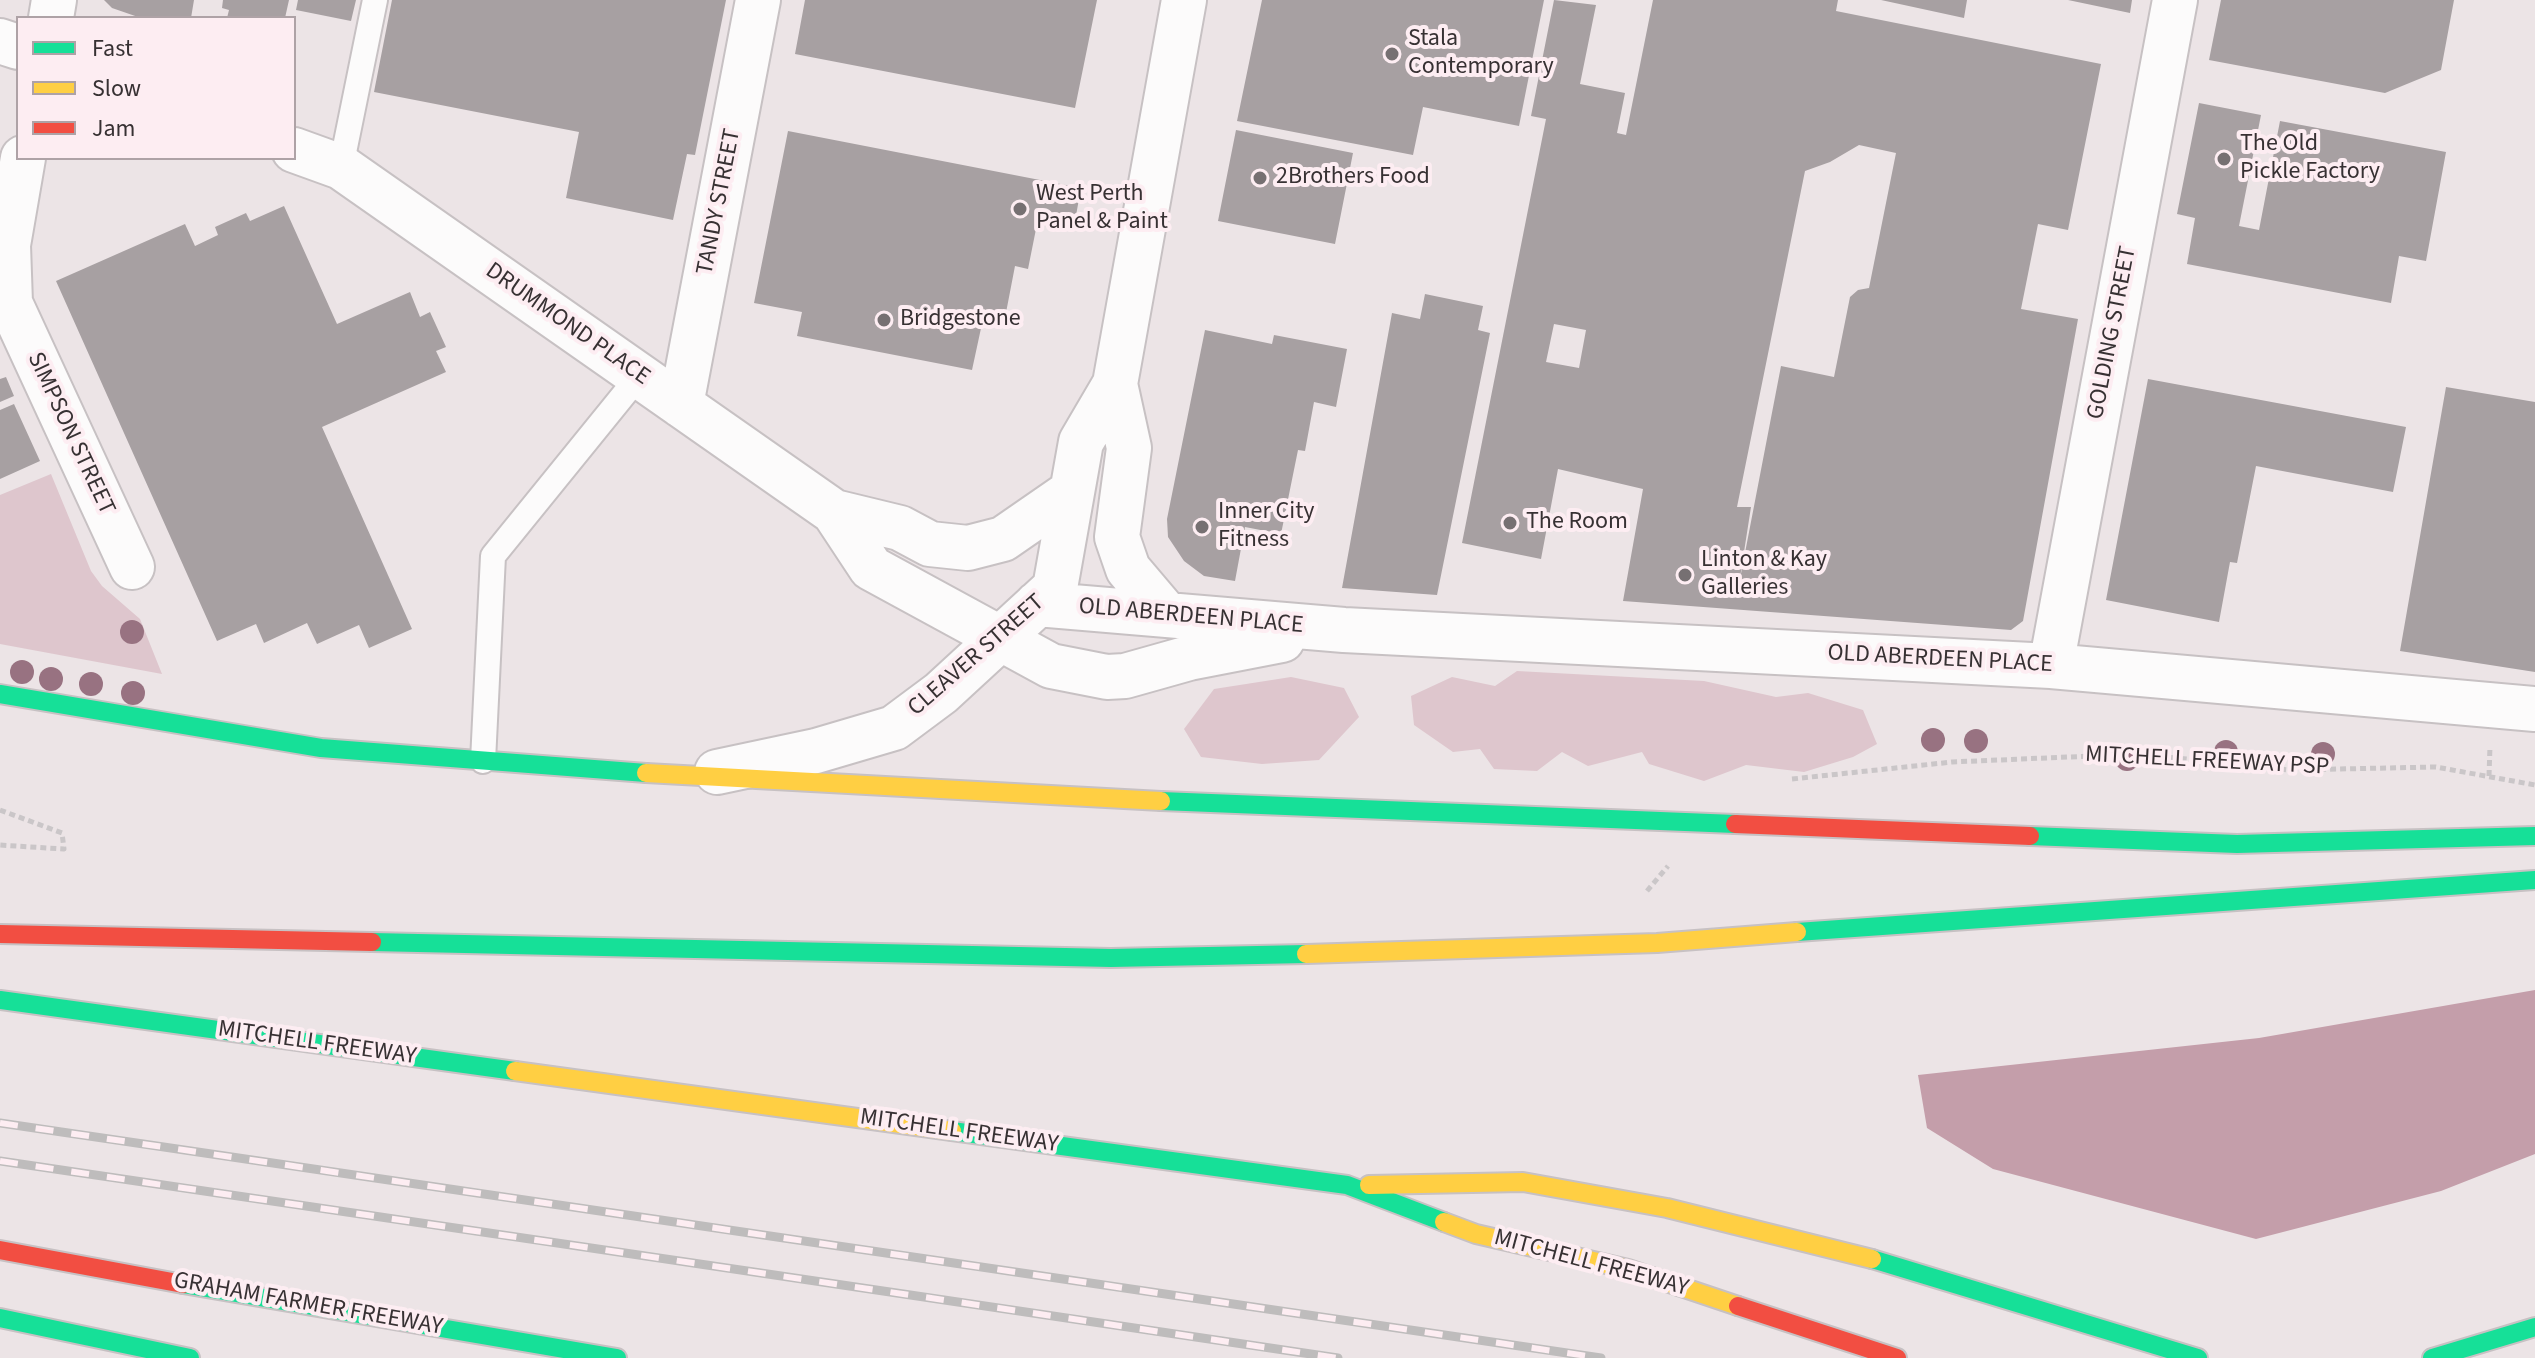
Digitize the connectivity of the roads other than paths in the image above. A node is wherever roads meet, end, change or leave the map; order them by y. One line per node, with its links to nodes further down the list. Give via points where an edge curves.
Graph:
1 (375, 0): 7 (lane)
2 (758, 0): 10 (street, TANDY STREET)
3 (1184, 0): 9 (street, CLEAVER STREET)
4 (2175, 0): 18 (street, GOLDING STREET)
5 (296, 151): 7 (street, DRUMMOND PLACE)
6 (23, 160): 13 (street, SIMPSON STREET, via 8,245 10,303)
7 (341, 167): 8 (street, DRUMMOND PLACE)
8 (639, 376): 10 (street, DRUMMOND PLACE); 21 (lane, via 493,556)
9 (1115, 384): 11 (street, CLEAVER STREET, via 1081,442); 15 (street, CLEAVER STREET, via 1129,448 1117,537 1128,569)
10 (681, 405): 12 (street, DRUMMOND PLACE)
11 (1071, 492): 12 (street, DRUMMOND PLACE, via 1003,539 968,548 930,544 900,528); 14 (street, CLEAVER STREET, via 1055,588)
12 (834, 512): 17 (street, DRUMMOND PLACE, via 871,568)
13 (132, 567)
14 (1037, 604): 15 (street, OLD ABERDEEN PLACE); 17 (street, CLEAVER STREET)
15 (1167, 615): 16 (street, OLD ABERDEEN PLACE)
16 (1344, 630): 17 (street, OLD ABERDEEN PLACE, via 1107,677 1051,666); 18 (street, OLD ABERDEEN PLACE)
17 (999, 638): 22 (street, CLEAVER STREET, via 941,693 894,728 816,751)
18 (2051, 666): 20 (street, OLD ABERDEEN PLACE)
19 (0, 694): 21 (highway, via 321,748)
20 (2535, 709)
21 (483, 761): 22 (highway)
22 (691, 777): 23 (highway, via 2237,844)
23 (2535, 836)
24 (2535, 880): 25 (highway, via 1657,943 1385,953 1095,958)
25 (0, 934)
26 (0, 1000): 27 (highway, MITCHELL FREEWAY)
27 (1347, 1185): 33 (highway, MITCHELL FREEWAY, via 1476,1234 1628,1269); 34 (highway, via 1523,1182 1667,1208 1840,1250)
28 (0, 1250): 32 (highway, GRAHAM FARMER FREEWAY)
29 (0, 1318): 31 (highway)
30 (2535, 1327): 35 (highway)
31 (190, 1358)
32 (617, 1358)
33 (1897, 1358)
34 (2198, 1358)
35 (2432, 1358)

